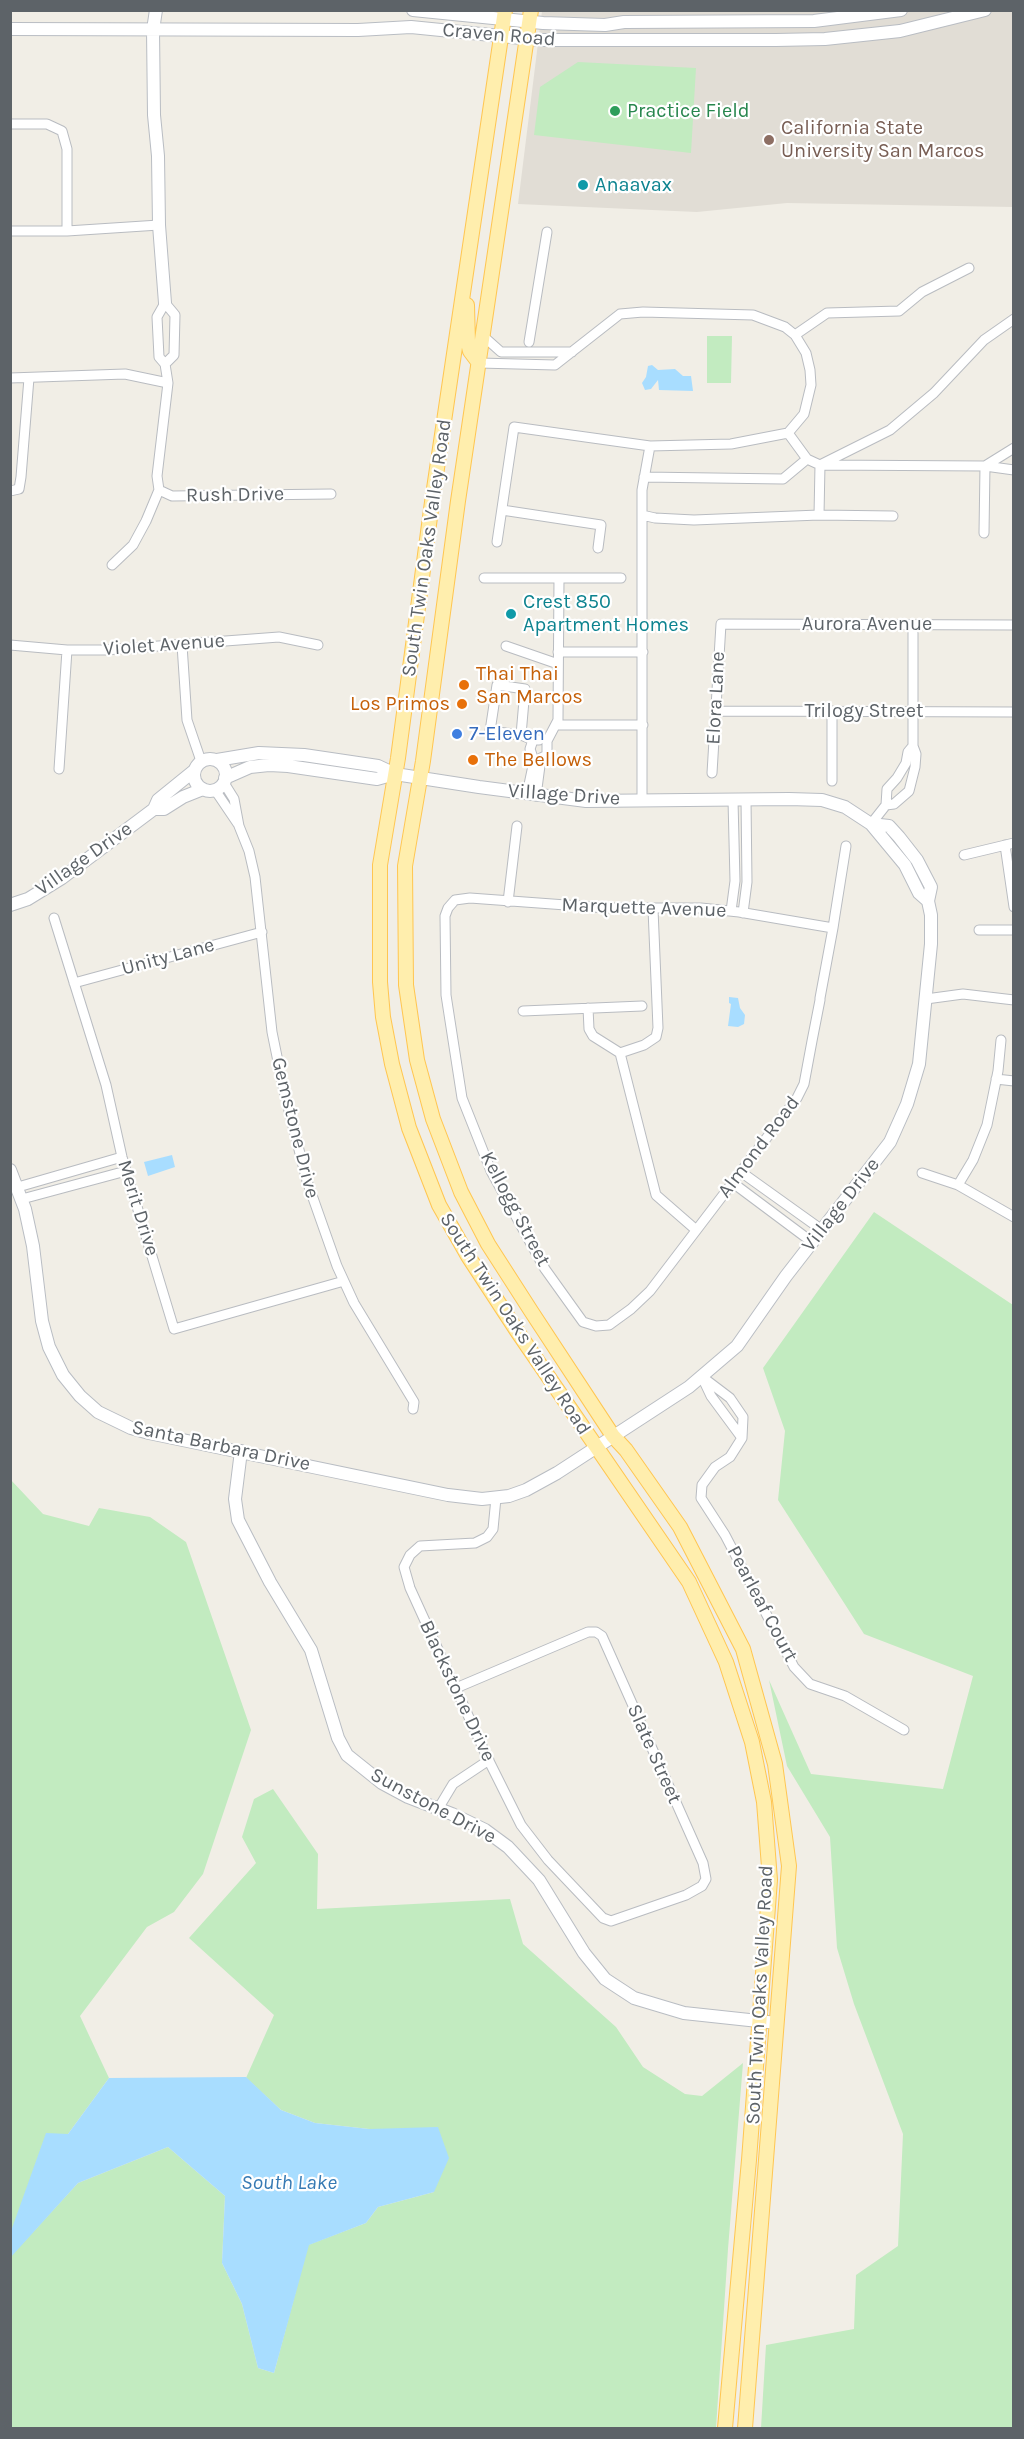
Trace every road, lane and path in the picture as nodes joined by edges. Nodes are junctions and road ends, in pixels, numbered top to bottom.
1 (156, 10) edge
2 (412, 10) edge
3 (901, 10) edge
4 (985, 10) edge
5 (504, 15) edge
6 (530, 16) edge
7 (10, 29) edge
8 (153, 30) junction
9 (500, 38) junction
10 (526, 39) junction
11 (10, 124) edge
12 (159, 225) junction
13 (10, 231) edge
14 (67, 231) junction
15 (547, 232) dead end
16 (969, 268) dead end
17 (465, 288) junction
18 (165, 303) junction
19 (1014, 319) edge
20 (482, 335) junction
21 (795, 335) junction
22 (158, 341) junction
23 (174, 342) junction
24 (529, 342) dead end
25 (572, 352) junction
26 (478, 363) junction
27 (165, 364) junction
28 (10, 378) edge
29 (28, 378) junction
30 (168, 383) junction
31 (788, 433) junction
32 (650, 446) junction
33 (1014, 448) edge
34 (807, 459) junction
35 (820, 465) junction
36 (985, 466) junction
37 (1014, 470) edge
38 (644, 477) junction
39 (159, 490) junction
40 (10, 491) edge
41 (331, 494) dead end
42 (502, 510) junction
43 (642, 515) junction
44 (819, 515) junction
45 (893, 516) dead end
46 (984, 533) dead end
47 (497, 542) dead end
48 (598, 549) dead end
49 (112, 565) dead end
50 (484, 578) dead end
51 (559, 578) junction
52 (621, 578) dead end
53 (721, 624) joint
54 (913, 624) junction
55 (1014, 625) edge
56 (10, 645) edge
57 (182, 645) junction
58 (318, 645) dead end
59 (506, 646) dead end
60 (67, 650) junction
61 (558, 652) junction
62 (643, 652) junction
63 (558, 664) junction
64 (715, 711) junction
65 (832, 711) junction
66 (913, 712) junction
67 (1014, 712) edge
68 (556, 725) junction
69 (643, 725) junction
70 (521, 735) junction
71 (533, 740) junction
72 (547, 741) junction
73 (913, 746) junction
74 (217, 760) junction
75 (198, 765) junction
76 (58, 769) dead end
77 (712, 773) dead end
78 (395, 774) junction
79 (420, 777) junction
80 (897, 778) junction
81 (832, 781) dead end
82 (910, 783) junction
83 (217, 785) junction
84 (531, 795) junction
85 (642, 800) junction
86 (740, 800) junction
87 (886, 806) junction
88 (154, 809) junction
89 (871, 824) junction
90 (518, 826) dead end
91 (1009, 844) edge
92 (846, 846) dead end
93 (964, 855) dead end
94 (455, 900) joint
95 (508, 902) junction
96 (10, 905) edge
97 (1014, 907) edge
98 (653, 909) junction
99 (731, 911) junction
100 (743, 913) junction
101 (54, 918) dead end
102 (833, 928) junction
103 (979, 930) dead end
104 (1014, 930) edge
105 (262, 932) junction
106 (74, 983) junction
107 (926, 999) junction
108 (1014, 1000) edge
109 (642, 1006) dead end
110 (588, 1008) junction
111 (523, 1011) dead end
112 (1001, 1040) dead end
113 (620, 1053) junction
114 (996, 1079) junction
115 (1014, 1082) edge
116 (122, 1157) junction
117 (94, 1165) junction
118 (10, 1170) edge
119 (126, 1171) junction
120 (741, 1172) junction
121 (922, 1173) dead end
122 (98, 1178) junction
123 (733, 1183) junction
124 (958, 1185) junction
125 (18, 1187) junction
126 (22, 1199) junction
127 (1013, 1216) edge
128 (695, 1229) junction
129 (822, 1230) junction
130 (812, 1242) junction
131 (344, 1281) junction
132 (596, 1326) joint
133 (701, 1376) junction
134 (736, 1406) junction
135 (413, 1409) dead end
136 (726, 1415) junction
137 (613, 1436) junction
138 (742, 1437) junction
139 (595, 1448) junction
140 (241, 1451) junction
141 (496, 1498) junction
142 (456, 1688) junction
143 (904, 1730) dead end
144 (489, 1760) junction
145 (438, 1809) junction
146 (603, 1918) joint
147 (761, 2021) junction
148 (777, 2023) junction
149 (725, 2428) edge
150 (745, 2428) edge

1 - 8 street, Rush Drive
2 - 5 street, Craven Road
3 - 6 street, Craven Road
4 - 10 street, Craven Road
5 - 6 street, Craven Road
5 - 9 main road, South Twin Oaks Valley Road
6 - 10 main road, South Twin Oaks Valley Road
7 - 8 street, Craven Road
8 - 9 street, Craven Road
8 - 12 street, Rush Drive
9 - 10 street, Craven Road
9 - 17 main road, South Twin Oaks Valley Road
10 - 20 main road, South Twin Oaks Valley Road
11 - 14 street
12 - 14 street
12 - 18 street, Rush Drive
13 - 14 street
15 - 24 street
16 - 21 street
17 - 26 main road
17 - 78 main road, South Twin Oaks Valley Road
18 - 22 street, Rush Drive
18 - 23 street, Rush Drive
19 - 35 street
20 - 25 street
20 - 26 main road, South Twin Oaks Valley Road
21 - 25 street
21 - 31 street
22 - 23 street
22 - 27 street, Rush Drive
23 - 27 street, Rush Drive
25 - 26 street
26 - 79 main road, South Twin Oaks Valley Road
27 - 30 street, Rush Drive
28 - 29 street
29 - 30 street
29 - 40 street
30 - 39 street, Rush Drive
31 - 32 street
31 - 34 street
32 - 38 street
32 - 42 street
33 - 36 street
34 - 35 street
34 - 38 street
35 - 36 street
35 - 44 street
36 - 37 street
36 - 46 street
38 - 43 street
39 - 41 street, Rush Drive
39 - 49 street
42 - 47 street
42 - 48 street
43 - 44 street
43 - 62 street
44 - 45 street
50 - 51 street
51 - 52 street
51 - 61 street
53 - 54 street, Aurora Avenue
53 - 64 street, Elora Lane
54 - 55 street, Aurora Avenue
54 - 66 street
56 - 60 street, Violet Avenue
57 - 58 street, Violet Avenue
57 - 60 street, Violet Avenue
57 - 75 street
59 - 63 street
60 - 76 street
61 - 62 street
61 - 63 street
62 - 69 street
63 - 68 street
64 - 65 street, Trilogy Street
64 - 77 street, Elora Lane
65 - 66 street, Trilogy Street
65 - 81 street
66 - 67 street, Trilogy Street
66 - 73 street
68 - 69 street
68 - 72 street
69 - 85 street
70 - 70 street
70 - 71 street
71 - 72 street
71 - 84 street
72 - 84 street
73 - 80 street
73 - 82 street
74 - 75 street, Village Drive
74 - 78 street, Village Drive
74 - 83 street
75 - 83 street
75 - 88 street, Village Drive
78 - 79 street, Village Drive
78 - 83 street, Village Drive
78 - 139 main road, South Twin Oaks Valley Road
79 - 84 street, Village Drive
79 - 137 main road, South Twin Oaks Valley Road
80 - 82 street
80 - 87 street
82 - 87 street
83 - 88 street, Village Drive
83 - 105 street, Gemstone Drive
84 - 85 street, Village Drive
85 - 86 street, Village Drive
86 - 89 street, Village Drive
86 - 99 street
86 - 100 street
87 - 89 street
88 - 96 street, Village Drive
89 - 107 street, Village Drive
90 - 95 street
91 - 93 street
91 - 97 street
92 - 102 street, Almond Road
94 - 95 street, Marquette Avenue
94 - 132 street, Kellogg Street
95 - 98 street, Marquette Avenue
98 - 99 street, Marquette Avenue
98 - 113 street
99 - 100 street, Marquette Avenue
100 - 102 street, Marquette Avenue
101 - 106 street, Merit Drive
102 - 120 street, Almond Road
103 - 104 street
105 - 106 street, Unity Lane
105 - 131 street, Gemstone Drive
106 - 116 street, Merit Drive
107 - 108 street
107 - 129 street, Village Drive
109 - 110 street
110 - 111 street
110 - 113 street
112 - 114 street
113 - 128 street
114 - 115 street
114 - 124 street
116 - 117 street
116 - 119 street, Merit Drive
117 - 122 street
117 - 125 street
118 - 125 street, Santa Barbara Drive
119 - 122 street
119 - 131 street, Merit Drive
120 - 123 street, Almond Road
120 - 129 street
121 - 124 street
122 - 126 street
123 - 128 street, Almond Road
123 - 130 street
124 - 127 street
125 - 126 street, Santa Barbara Drive
126 - 140 street, Santa Barbara Drive
128 - 132 street, Almond Road
129 - 130 street, Village Drive
130 - 133 street, Village Drive
131 - 135 street, Gemstone Drive
133 - 134 street
133 - 136 street
133 - 137 street, Village Drive
134 - 136 street
134 - 138 street
136 - 138 street
137 - 139 street, Village Drive
137 - 148 main road, South Twin Oaks Valley Road
138 - 143 street, Pearleaf Court
139 - 141 street, Santa Barbara Drive
139 - 147 main road, South Twin Oaks Valley Road
140 - 141 street, Santa Barbara Drive
140 - 145 street, Sunstone Drive
141 - 142 street, Blackstone Drive
142 - 144 street, Blackstone Drive
142 - 146 street, Slate Street
144 - 145 street
144 - 146 street, Blackstone Drive
145 - 147 street, Sunstone Drive
147 - 148 street, Sunstone Drive
147 - 149 main road, South Twin Oaks Valley Road
148 - 150 main road, South Twin Oaks Valley Road

